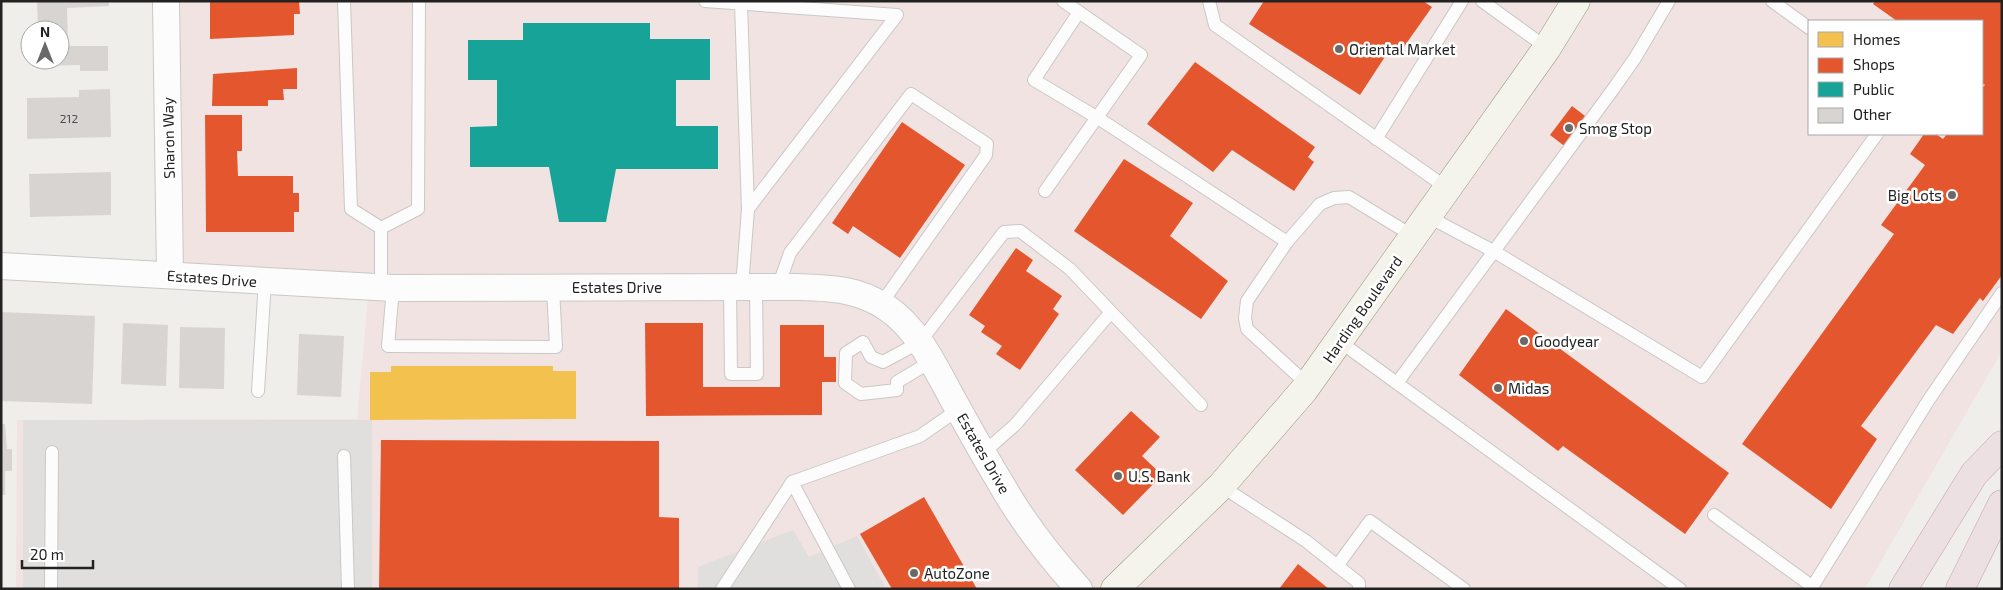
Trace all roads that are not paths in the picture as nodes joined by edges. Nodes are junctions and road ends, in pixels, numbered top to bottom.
1 (166, 1) edge
2 (344, 1) edge
3 (419, 1) edge
4 (705, 1) edge
5 (1063, 1) edge
6 (1209, 1) edge
7 (1462, 1) edge
8 (1482, 1) edge
9 (1576, 1) edge
10 (1669, 1) edge
11 (1772, 1) edge
12 (741, 4) junction
13 (1079, 12) junction
14 (1808, 27) edge
15 (1548, 48) junction
16 (1098, 118) junction
17 (1876, 135) edge
18 (1376, 139) junction
19 (1447, 188) junction
20 (1046, 191) dead end
21 (748, 209) junction
22 (1420, 226) junction
23 (382, 228) junction
24 (1287, 242) junction
25 (1495, 252) junction
26 (1, 266) edge
27 (170, 275) junction
28 (265, 281) junction
29 (752, 287) junction
30 (388, 288) junction
31 (553, 288) junction
32 (2002, 293) edge
33 (881, 304) junction
34 (1111, 312) junction
35 (1339, 341) junction
36 (926, 351) junction
37 (1397, 383) junction
38 (1308, 385) junction
39 (258, 391) dead end
40 (1201, 405) dead end
41 (959, 409) junction
42 (2002, 445) edge
43 (52, 452) dead end
44 (983, 453) junction
45 (344, 456) dead end
46 (792, 482) junction
47 (1222, 486) junction
48 (2002, 504) edge
49 (1714, 515) dead end
50 (1337, 566) junction
51 (1812, 588) edge
52 (51, 589) edge
53 (348, 589) edge
54 (722, 589) edge
55 (849, 589) edge
56 (1079, 589) edge
57 (1115, 589) edge
58 (1359, 589) edge
59 (1464, 589) edge
60 (1680, 589) edge
61 (1903, 589) edge
62 (1960, 589) edge

1 - 27 street, Sharon Way
2 - 23 lane
3 - 23 lane
4 - 12 lane
5 - 13 lane
6 - 18 lane
7 - 18 lane
8 - 15 lane
9 - 15 main road, Harding Boulevard
10 - 25 lane
11 - 14 lane
12 - 21 lane
12 - 21 lane
13 - 16 lane
13 - 16 lane
15 - 19 main road, Harding Boulevard
16 - 20 lane
16 - 24 lane
17 - 25 lane
18 - 19 lane
19 - 22 main road, Harding Boulevard
21 - 29 lane
22 - 24 lane
22 - 25 lane
22 - 35 main road, Harding Boulevard
23 - 30 lane
24 - 38 lane
25 - 37 lane
26 - 27 street, Estates Drive
27 - 28 street, Estates Drive
28 - 30 street, Estates Drive
28 - 39 lane
29 - 29 lane
29 - 31 street, Estates Drive
29 - 33 street, Estates Drive
29 - 33 lane
30 - 31 street, Estates Drive
30 - 31 lane
32 - 51 lane
33 - 36 street, Estates Drive
34 - 36 lane
34 - 40 lane
34 - 44 lane
35 - 37 lane
35 - 38 main road, Harding Boulevard
36 - 36 lane
36 - 41 street, Estates Drive
37 - 60 lane
38 - 47 main road, Harding Boulevard
41 - 44 street, Estates Drive
41 - 46 lane
42 - 61 highway
43 - 52 lane
44 - 56 street, Estates Drive
45 - 53 lane
46 - 54 lane
46 - 55 lane
47 - 50 lane
47 - 57 main road, Harding Boulevard
48 - 62 highway
49 - 51 lane
50 - 58 lane
50 - 59 lane

